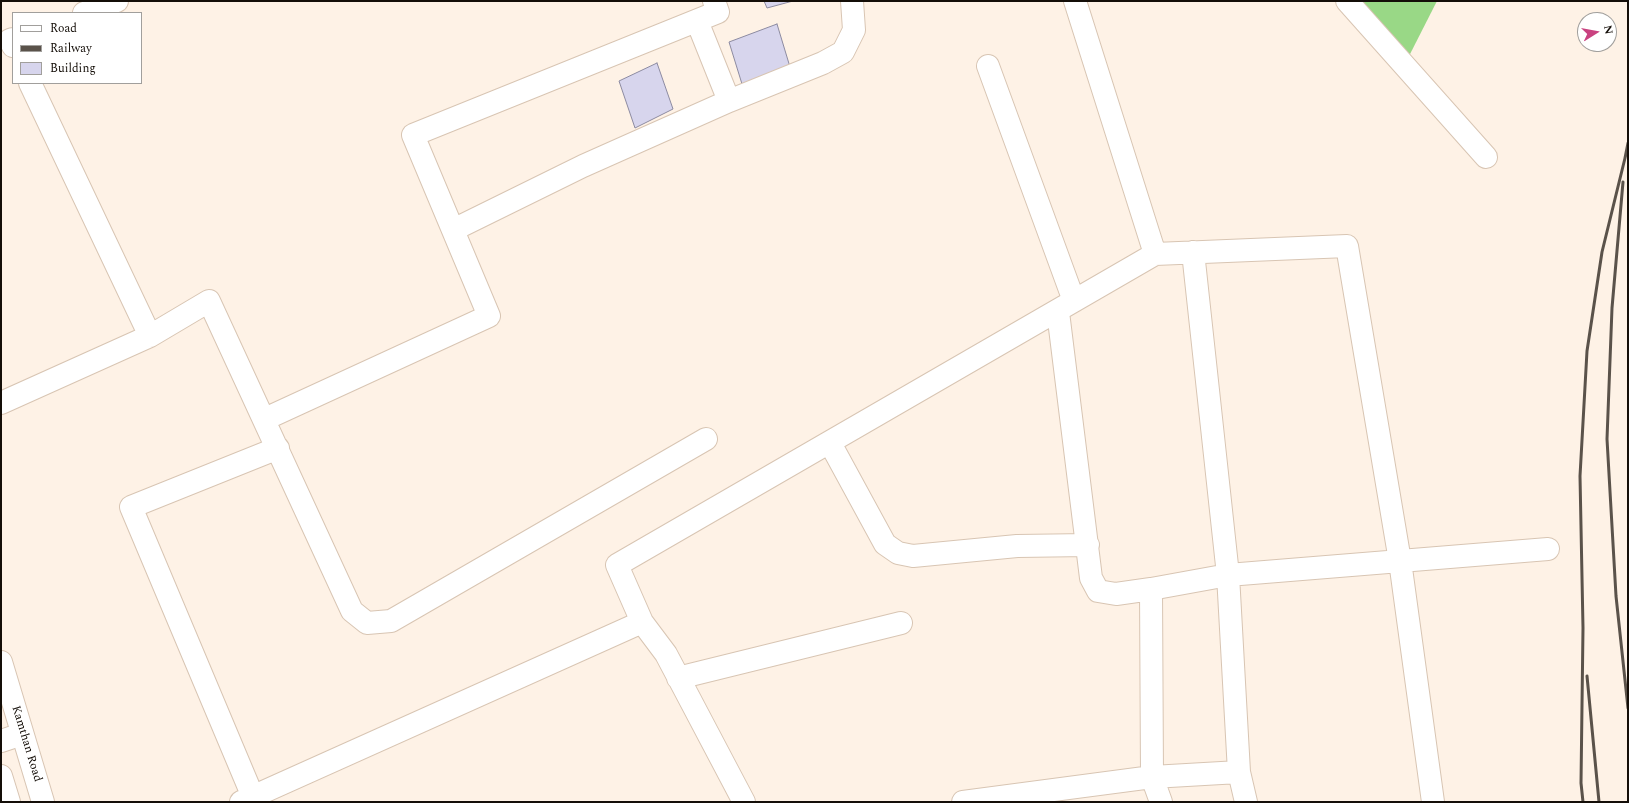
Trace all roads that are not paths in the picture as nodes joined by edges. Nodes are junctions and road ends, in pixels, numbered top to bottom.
1 (117, 1) edge
2 (714, 1) edge
3 (852, 1) edge
4 (1075, 1) edge
5 (1347, 1) edge
6 (87, 12) edge
7 (697, 21) junction
8 (988, 66) dead end
9 (30, 84) edge
10 (729, 101) junction
11 (1486, 157) dead end
12 (453, 230) junction
13 (1193, 252) junction
14 (1156, 254) junction
15 (1066, 306) junction
16 (150, 336) junction
17 (1, 403) edge
18 (265, 420) junction
19 (706, 439) dead end
20 (830, 443) junction
21 (278, 448) junction
22 (1088, 545) junction
23 (1548, 549) dead end
24 (1400, 561) junction
25 (1228, 575) junction
26 (1152, 589) junction
27 (642, 622) junction
28 (901, 623) dead end
29 (1, 662) edge
30 (678, 678) junction
31 (22, 734) junction
32 (1, 741) edge
33 (1239, 772) junction
34 (1, 776) edge
35 (1152, 777) junction
36 (247, 799) edge
37 (9, 802) edge
38 (44, 802) edge
39 (744, 802) edge
40 (963, 802) edge
41 (1161, 802) edge
42 (1246, 802) edge
43 (1433, 802) edge

1 - 6 street
2 - 7 street
3 - 10 street
4 - 14 street
5 - 11 street
7 - 10 street
7 - 12 street
8 - 15 street
9 - 16 street
10 - 12 street
12 - 18 street
13 - 14 street
13 - 24 street
13 - 25 street
14 - 15 street
15 - 20 street
15 - 22 street
16 - 17 street
16 - 18 street
18 - 21 street
19 - 21 street
20 - 22 street
20 - 27 street
21 - 36 street
22 - 26 street
23 - 24 street
24 - 25 street
24 - 43 street
25 - 26 street
25 - 33 street
26 - 35 street
27 - 30 street
27 - 36 street
28 - 30 street
29 - 31 street, Kamthan Road
30 - 39 street
31 - 32 street
31 - 38 street, Kamthan Road
33 - 35 street
33 - 42 street
34 - 37 street
35 - 40 street
35 - 41 street

